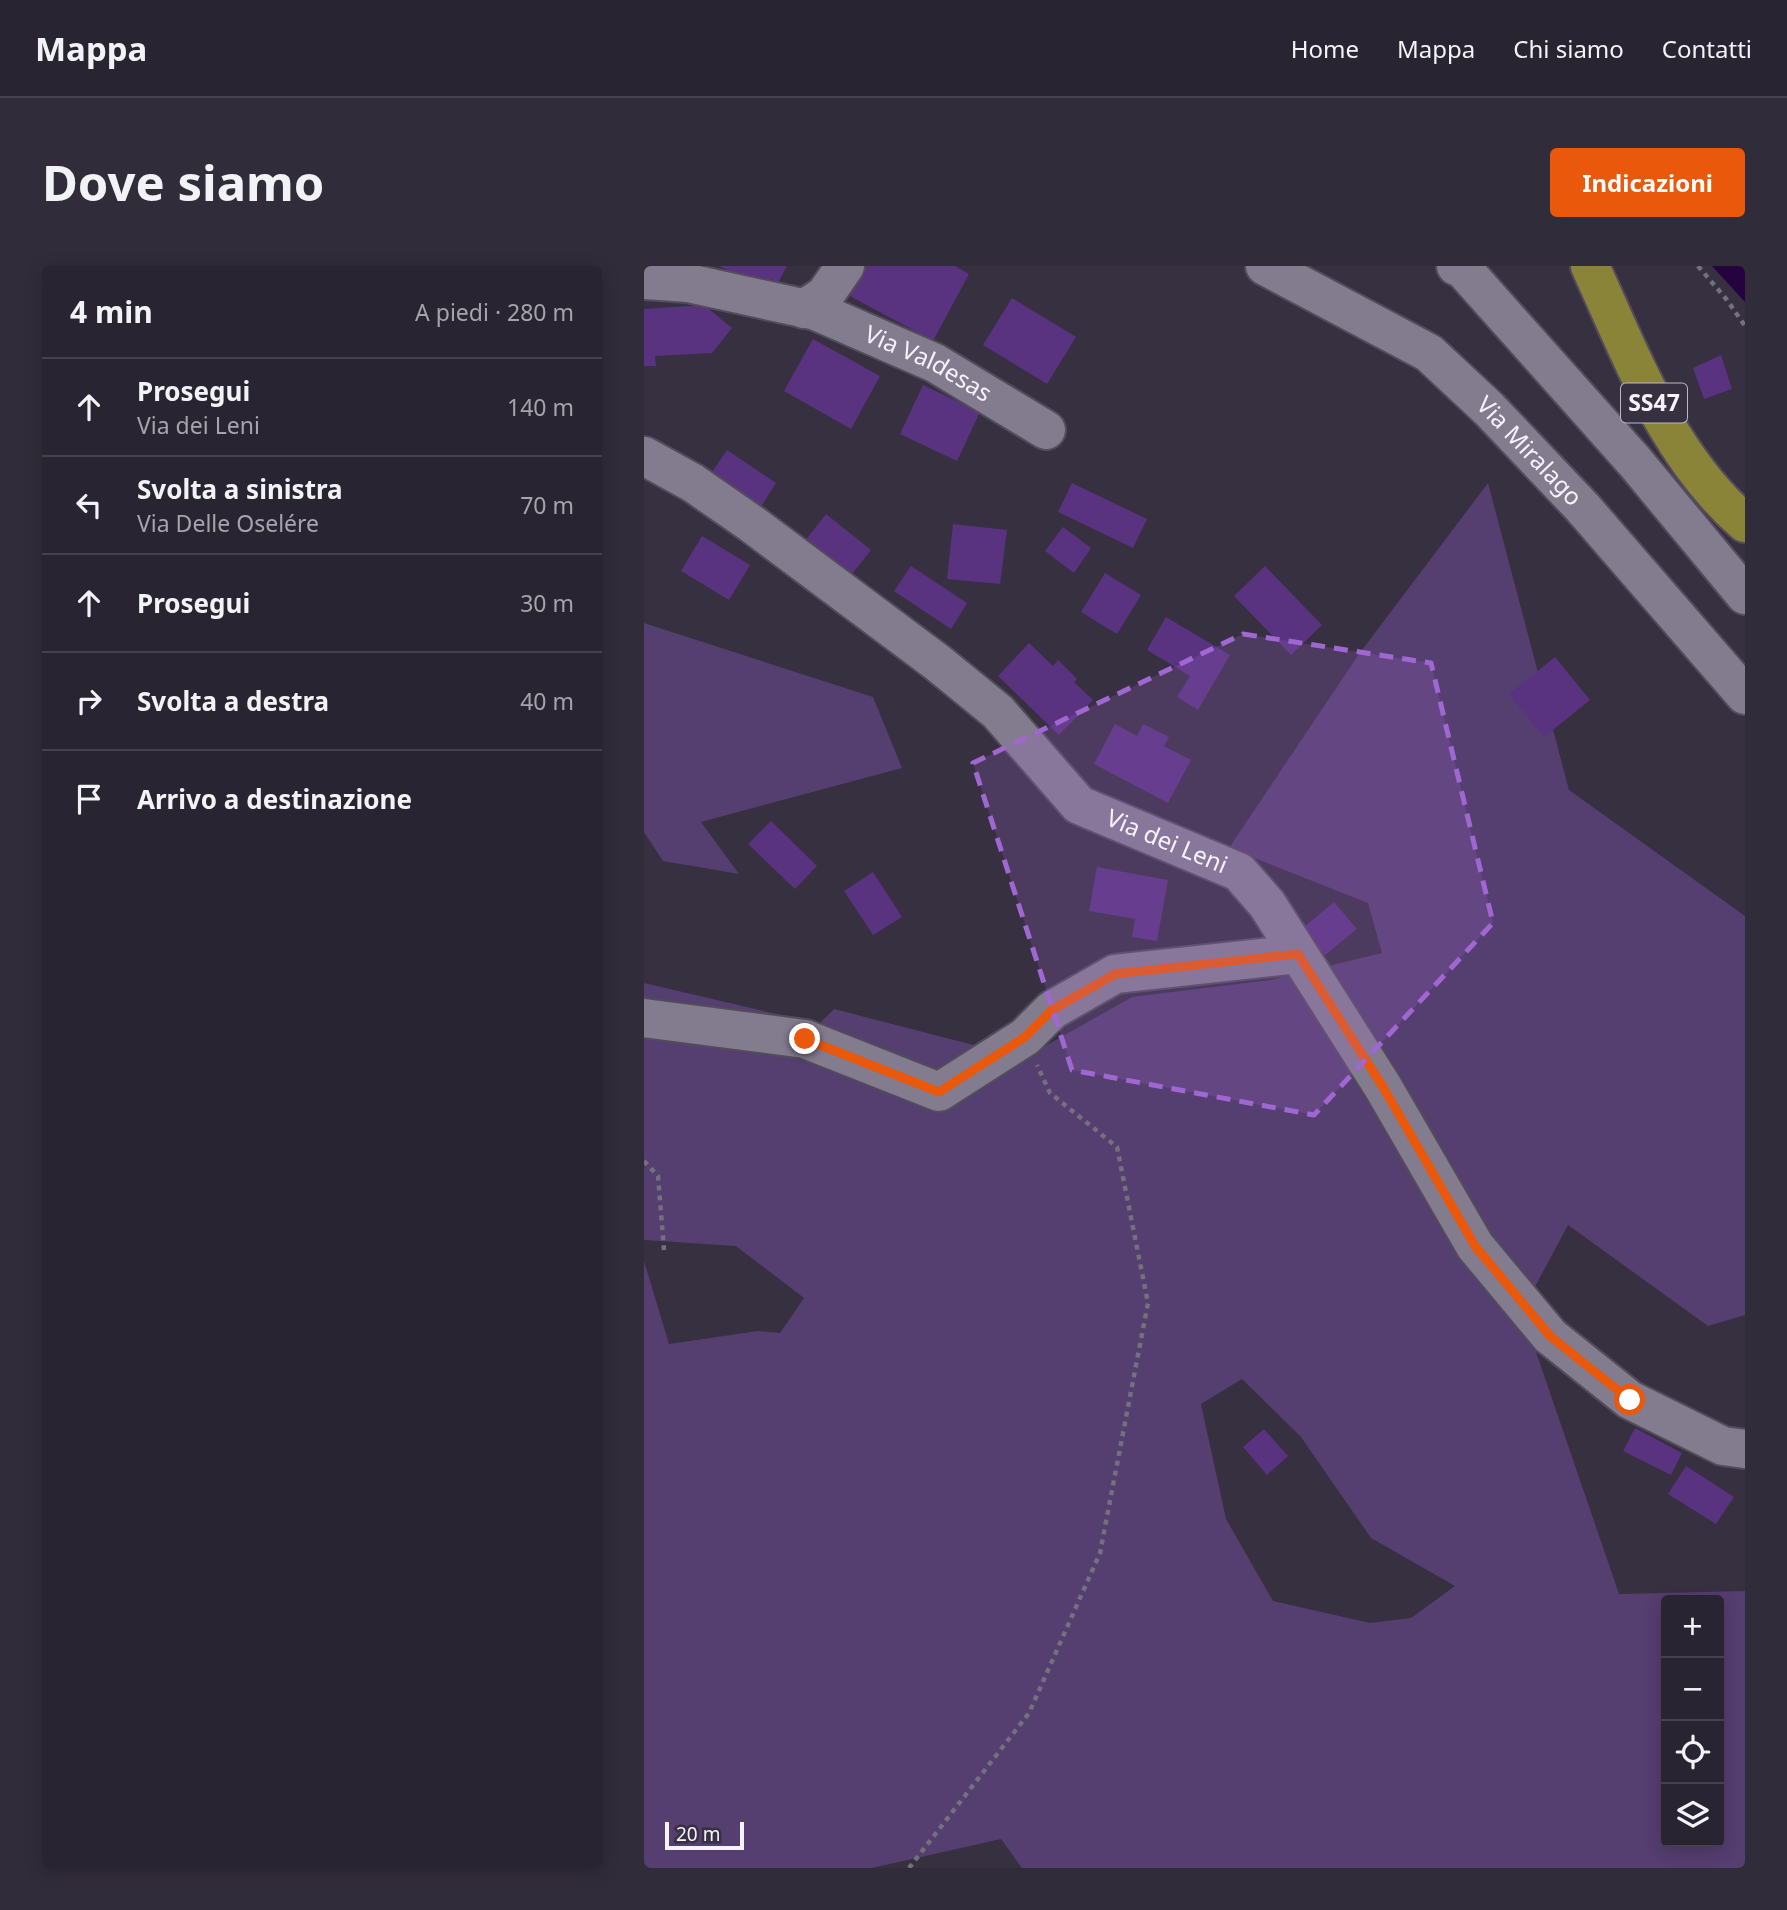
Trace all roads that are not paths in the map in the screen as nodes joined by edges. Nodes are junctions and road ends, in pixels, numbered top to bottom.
1 (845, 266) edge
2 (1265, 266) edge
3 (1456, 266) edge
4 (1590, 266) edge
5 (704, 278) edge
6 (644, 280) edge
7 (804, 309) junction
8 (1046, 430) dead end
9 (644, 456) edge
10 (1744, 523) edge
11 (1745, 595) edge
12 (1745, 695) edge
13 (1298, 954) junction
14 (644, 1018) edge
15 (1745, 1448) edge

1 - 7 street
2 - 12 street, Via Miralago
3 - 11 street
4 - 10 main road, SS47
5 - 6 street, Via Valdesas
5 - 7 street, Via Valdesas
7 - 8 street, Via Valdesas
9 - 13 street, Via dei Leni
13 - 14 street
13 - 15 street, Via dei Leni

